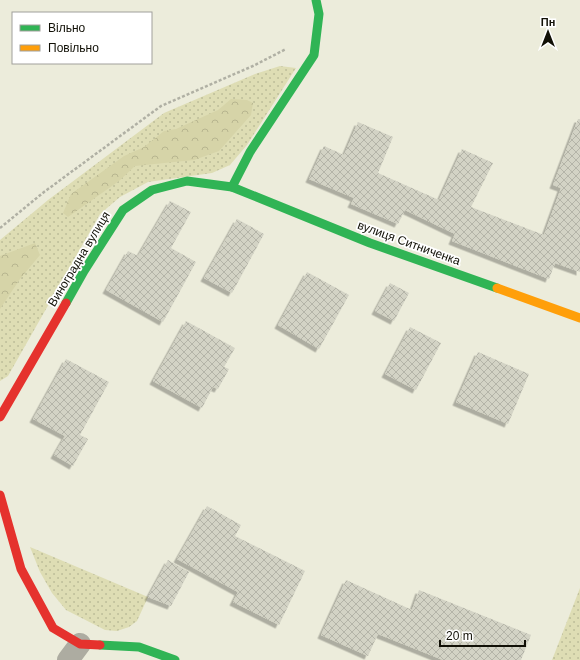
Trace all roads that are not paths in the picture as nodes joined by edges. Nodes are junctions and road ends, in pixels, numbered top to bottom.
1 (316, 0) edge
2 (232, 186) junction
3 (580, 318) edge
4 (0, 417) edge
5 (0, 495) edge
6 (74, 652) edge
7 (174, 660) edge

1 - 2 street
2 - 3 street, вулиця Ситниченка
2 - 4 street, Виноградна вулиця
5 - 6 street
6 - 7 street

